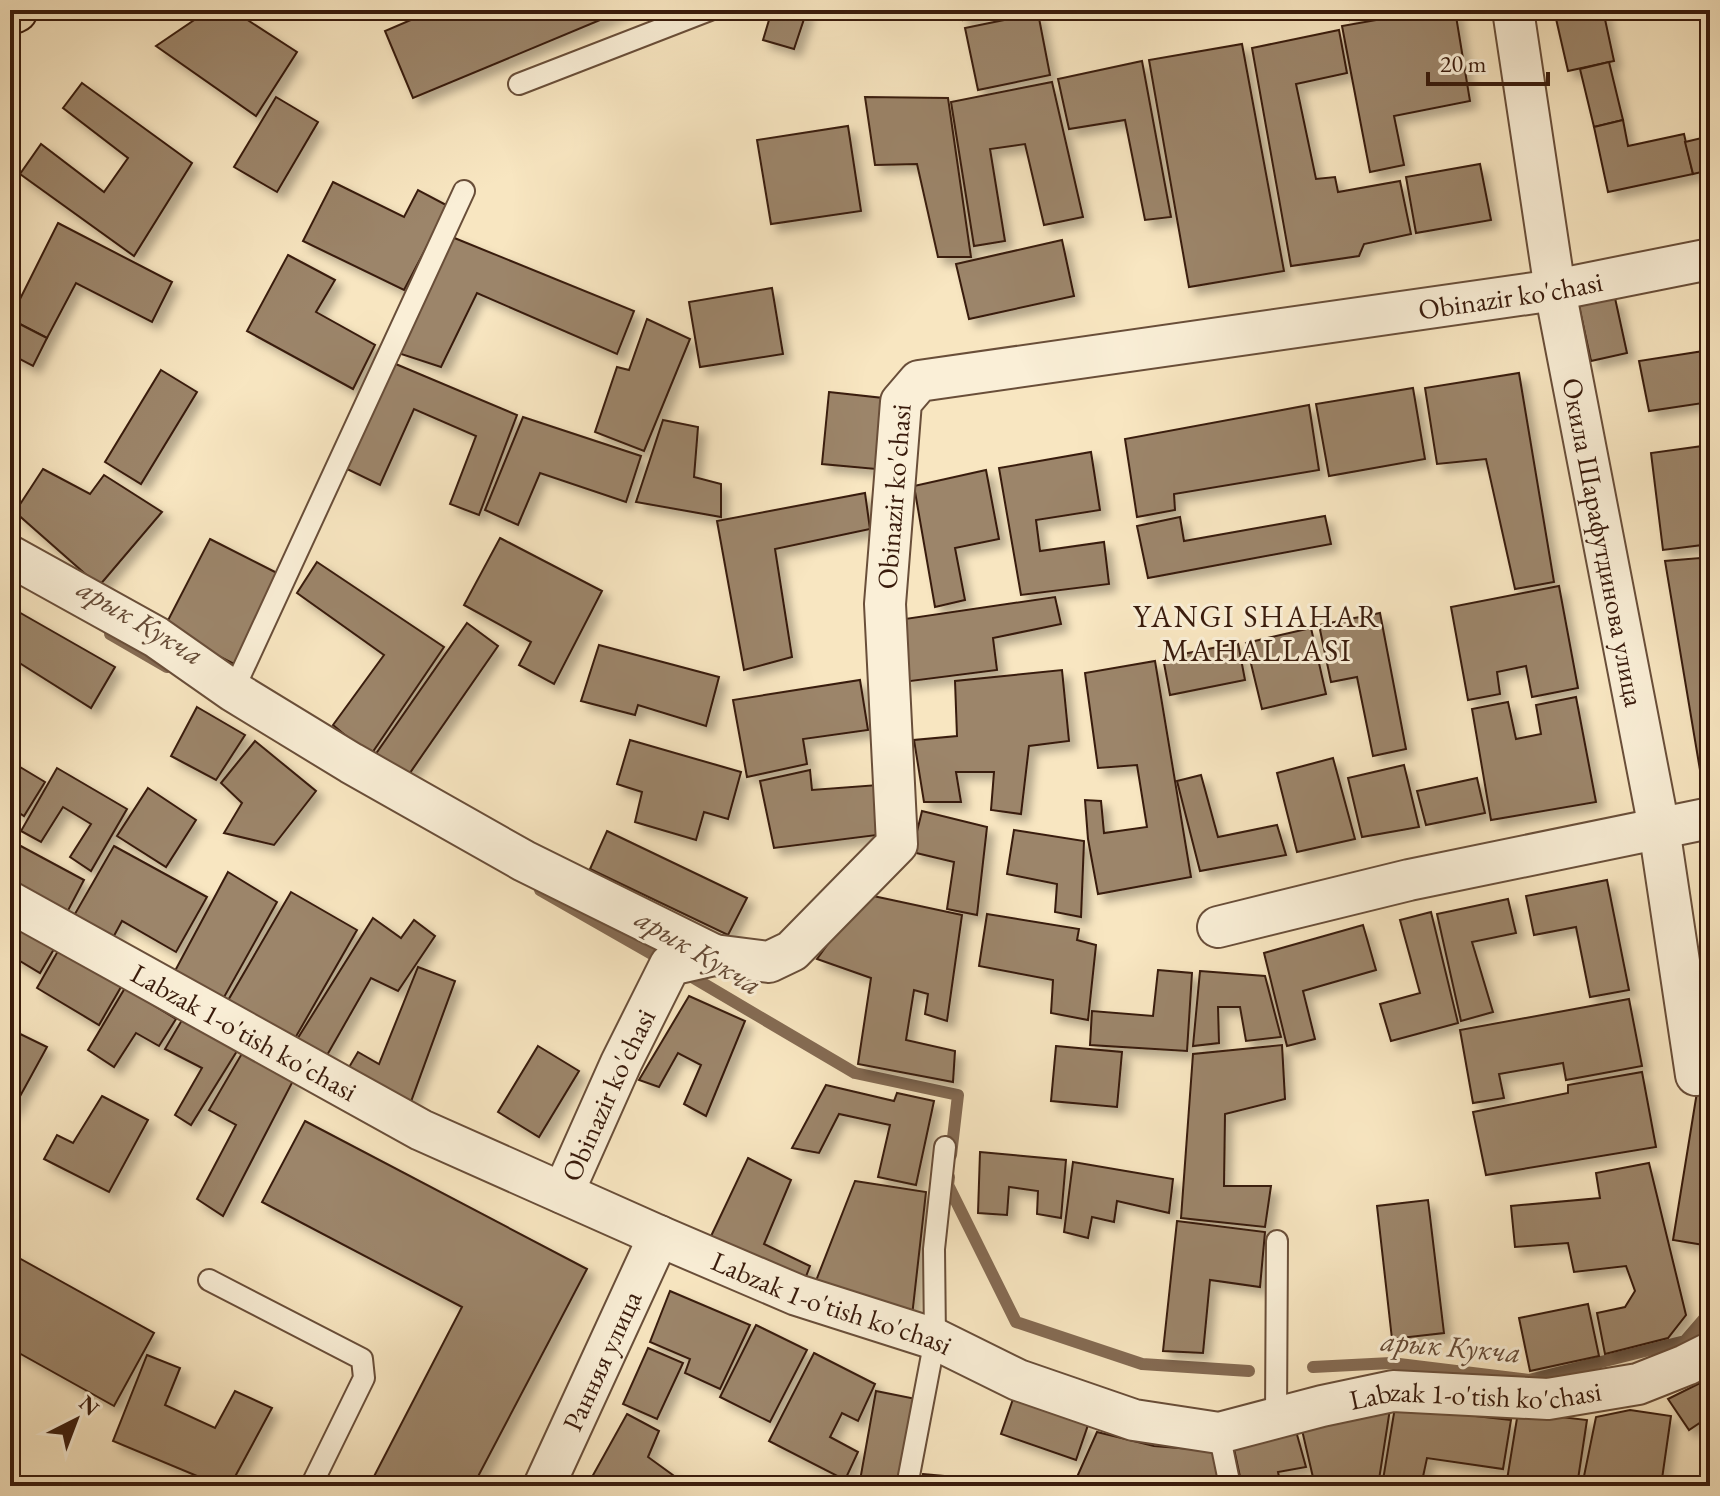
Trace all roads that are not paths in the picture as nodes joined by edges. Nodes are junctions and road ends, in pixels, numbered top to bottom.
1 (710, 10) edge
2 (1513, 10) edge
3 (519, 84) dead end
4 (464, 191) dead end
5 (1710, 259) edge
6 (1555, 290) junction
7 (10, 556) edge
8 (233, 691) junction
9 (1710, 818) edge
10 (1659, 828) junction
11 (10, 902) edge
12 (1218, 927) dead end
13 (714, 955) junction
14 (1696, 1075) dead end
15 (945, 1147) dead end
16 (563, 1193) junction
17 (659, 1236) junction
18 (1277, 1241) dead end
19 (209, 1280) dead end
20 (935, 1339) junction
21 (1710, 1353) edge
22 (1276, 1418) junction
23 (1219, 1433) junction
24 (311, 1486) edge
25 (544, 1486) edge
26 (907, 1486) edge
27 (1230, 1486) edge

1 - 3 lane
2 - 6 street, Окила Шарафутдинова улица
4 - 8 lane
5 - 6 street, Obinazir ko'chasi
6 - 10 street, Окила Шарафутдинова улица
6 - 13 street, Obinazir ko'chasi
7 - 8 street
8 - 13 street
9 - 10 street
10 - 12 street
10 - 14 street, Окила Шарафутдинова улица
11 - 16 street, Labzak 1-o'tish ko'chasi
13 - 16 street, Obinazir ko'chasi
15 - 20 lane
16 - 17 street, Labzak 1-o'tish ko'chasi
17 - 20 street, Labzak 1-o'tish ko'chasi
17 - 25 street, Ранняя улица
18 - 22 lane
19 - 24 lane
20 - 23 street, Labzak 1-o'tish ko'chasi
20 - 26 lane
21 - 22 street, Labzak 1-o'tish ko'chasi
22 - 23 street, Labzak 1-o'tish ko'chasi
23 - 27 lane

